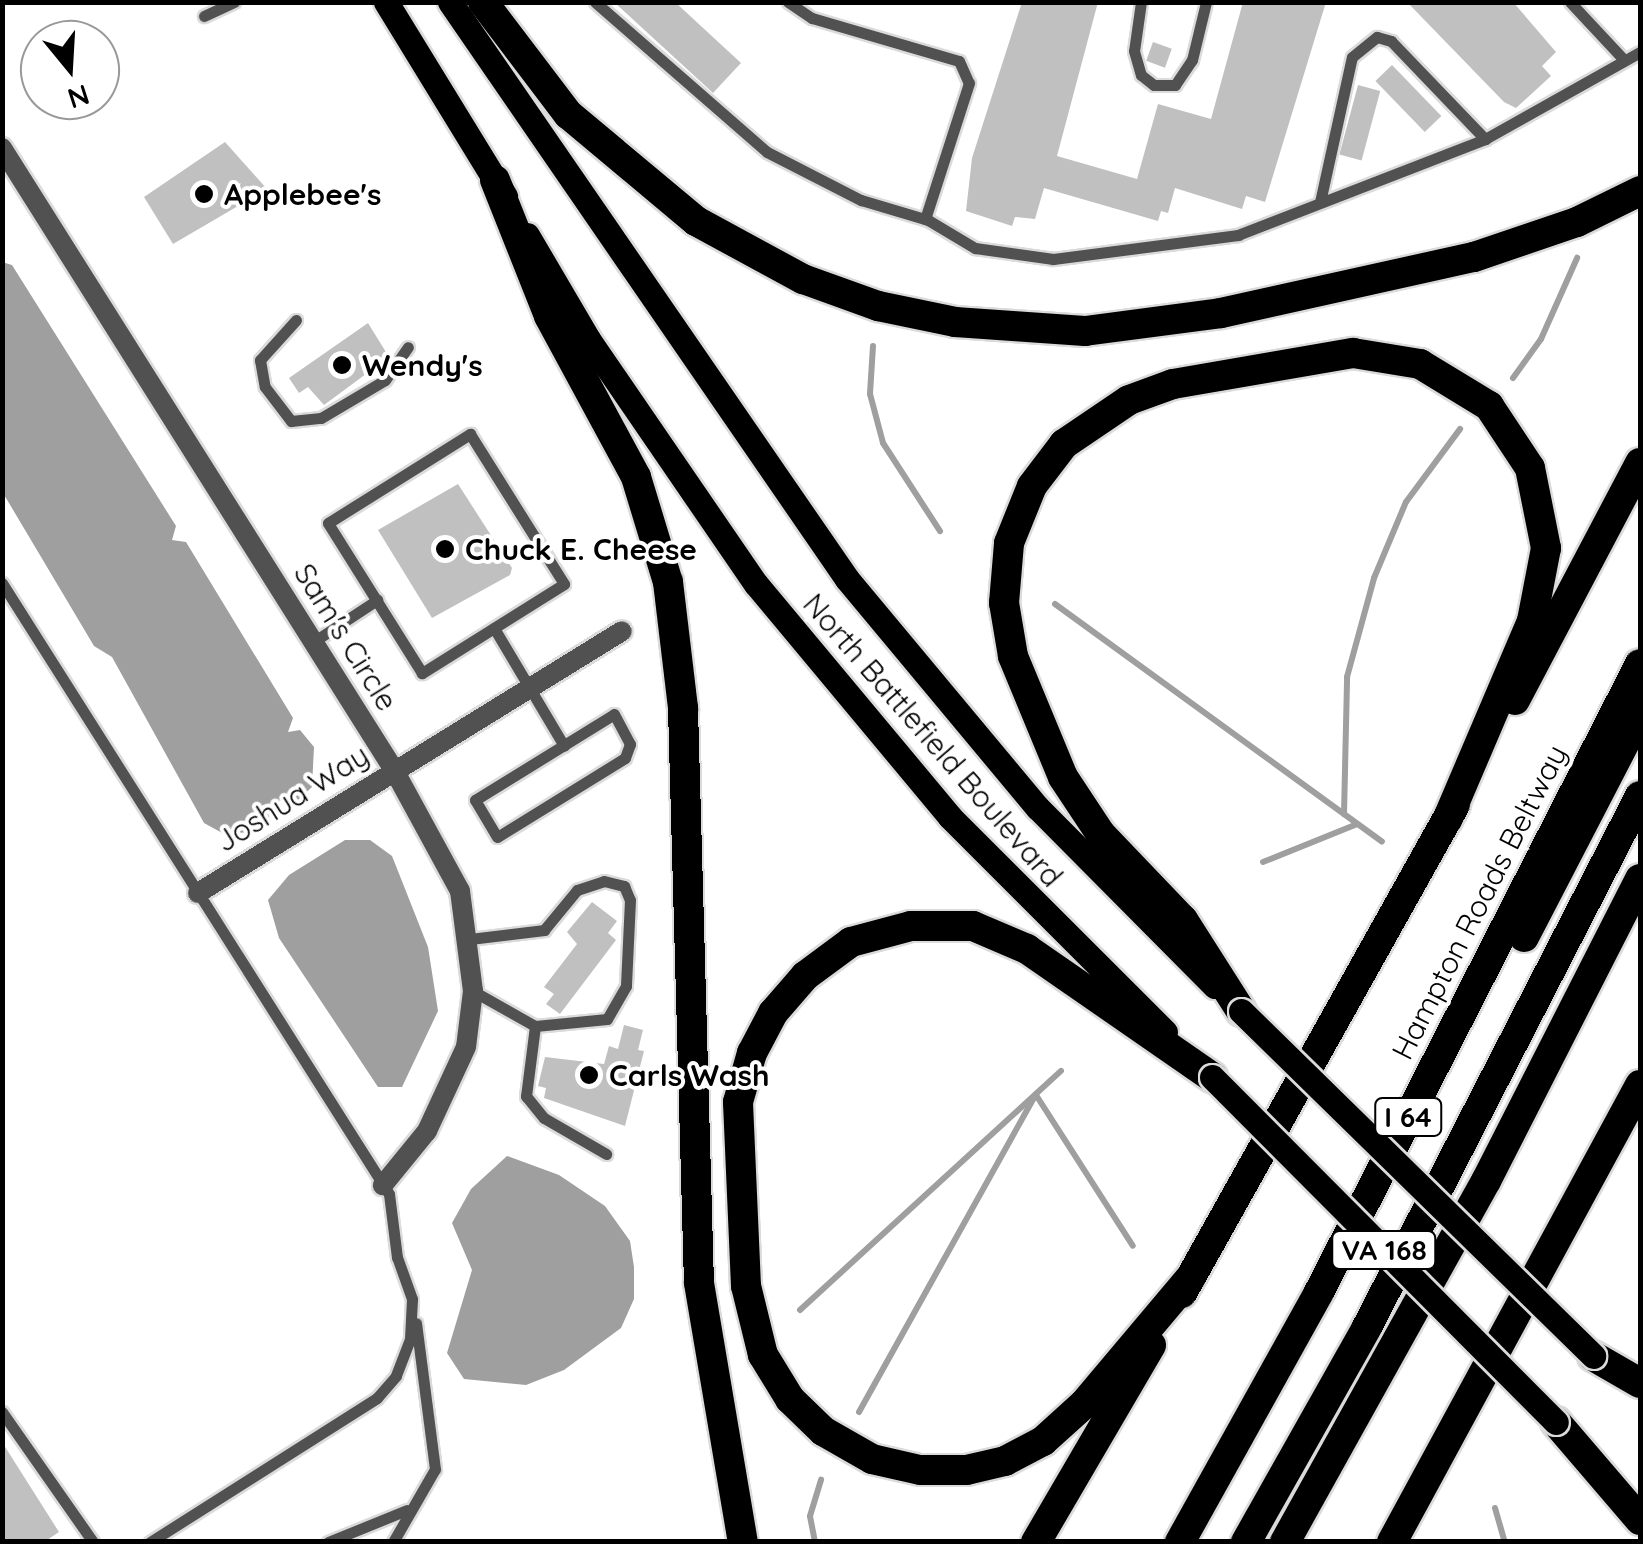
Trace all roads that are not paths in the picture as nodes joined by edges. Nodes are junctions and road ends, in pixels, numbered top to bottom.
1 (234, 2) edge
2 (386, 2) edge
3 (432, 2) edge
4 (450, 2) edge
5 (483, 2) edge
6 (594, 2) edge
7 (788, 2) edge
8 (1141, 2) edge
9 (1206, 2) edge
10 (1570, 2) edge
11 (204, 16) dead end
12 (467, 30) junction
13 (1640, 52) edge
14 (1624, 60) junction
15 (1485, 140) junction
16 (2, 148) edge
17 (11, 180) edge
18 (495, 180) junction
19 (1640, 191) edge
20 (1320, 202) junction
21 (925, 219) junction
22 (296, 320) dead end
23 (408, 346) dead end
24 (1640, 463) edge
25 (2, 584) edge
26 (376, 600) junction
27 (494, 628) junction
28 (622, 631) dead end
29 (313, 642) junction
30 (1637, 682) edge
31 (531, 686) junction
32 (564, 746) junction
33 (394, 770) junction
34 (1640, 796) edge
35 (1447, 820) junction
36 (1640, 880) edge
37 (198, 892) junction
38 (470, 940) junction
39 (472, 991) junction
40 (1240, 1011) junction
41 (535, 1026) junction
42 (1212, 1077) junction
43 (1640, 1085) edge
44 (1640, 1112) edge
45 (606, 1154) dead end
46 (383, 1185) junction
47 (1584, 1196) junction
48 (1191, 1277) junction
49 (412, 1299) junction
50 (1592, 1356) junction
51 (1640, 1384) edge
52 (1640, 1403) edge
53 (2, 1412) edge
54 (1556, 1422) junction
55 (1640, 1504) edge
56 (407, 1510) junction
57 (1640, 1520) edge
58 (93, 1542) edge
59 (150, 1542) edge
60 (328, 1542) edge
61 (393, 1542) edge
62 (744, 1542) edge
63 (1036, 1542) edge
64 (1180, 1542) edge
65 (1199, 1542) edge
66 (1246, 1542) edge
67 (1285, 1542) edge
68 (1392, 1542) edge

1 - 11 lane
2 - 18 main road, North Battlefield Boulevard
3 - 12 main road
4 - 12 main road, North Battlefield Boulevard
5 - 19 highway
6 - 21 lane
7 - 21 lane
8 - 9 lane
10 - 14 lane
12 - 40 main road, North Battlefield Boulevard
13 - 14 lane
14 - 15 lane
15 - 20 lane
15 - 20 lane
16 - 17 street, Sam's Circle
17 - 29 street, Sam's Circle
18 - 42 main road, North Battlefield Boulevard
18 - 62 highway
20 - 21 lane
22 - 23 lane
24 - 35 highway
25 - 37 lane
26 - 27 lane
26 - 27 lane
26 - 29 lane
27 - 31 lane
28 - 31 street, Joshua Way
29 - 33 street, Sam's Circle
30 - 64 highway, Hampton Roads Beltway / I 64
30 - 65 highway
31 - 32 lane
31 - 33 street, Joshua Way
32 - 32 lane
33 - 37 street, Joshua Way
33 - 38 street, Sam's Circle
34 - 66 highway
35 - 40 highway
35 - 48 highway
36 - 67 highway
37 - 46 lane
38 - 39 street, Sam's Circle
38 - 41 lane
39 - 41 lane
39 - 46 street, Sam's Circle
40 - 50 main road, North Battlefield Boulevard, bridge
41 - 45 lane
42 - 48 highway
42 - 54 main road, North Battlefield Boulevard / VA 168, bridge
43 - 47 highway
44 - 47 highway
46 - 49 lane
47 - 68 highway
48 - 63 highway
49 - 56 lane
49 - 59 lane
50 - 51 highway
50 - 52 main road, North Battlefield Boulevard
53 - 58 lane
54 - 55 main road, North Battlefield Boulevard / VA 168
54 - 57 highway
56 - 60 lane
56 - 61 lane

